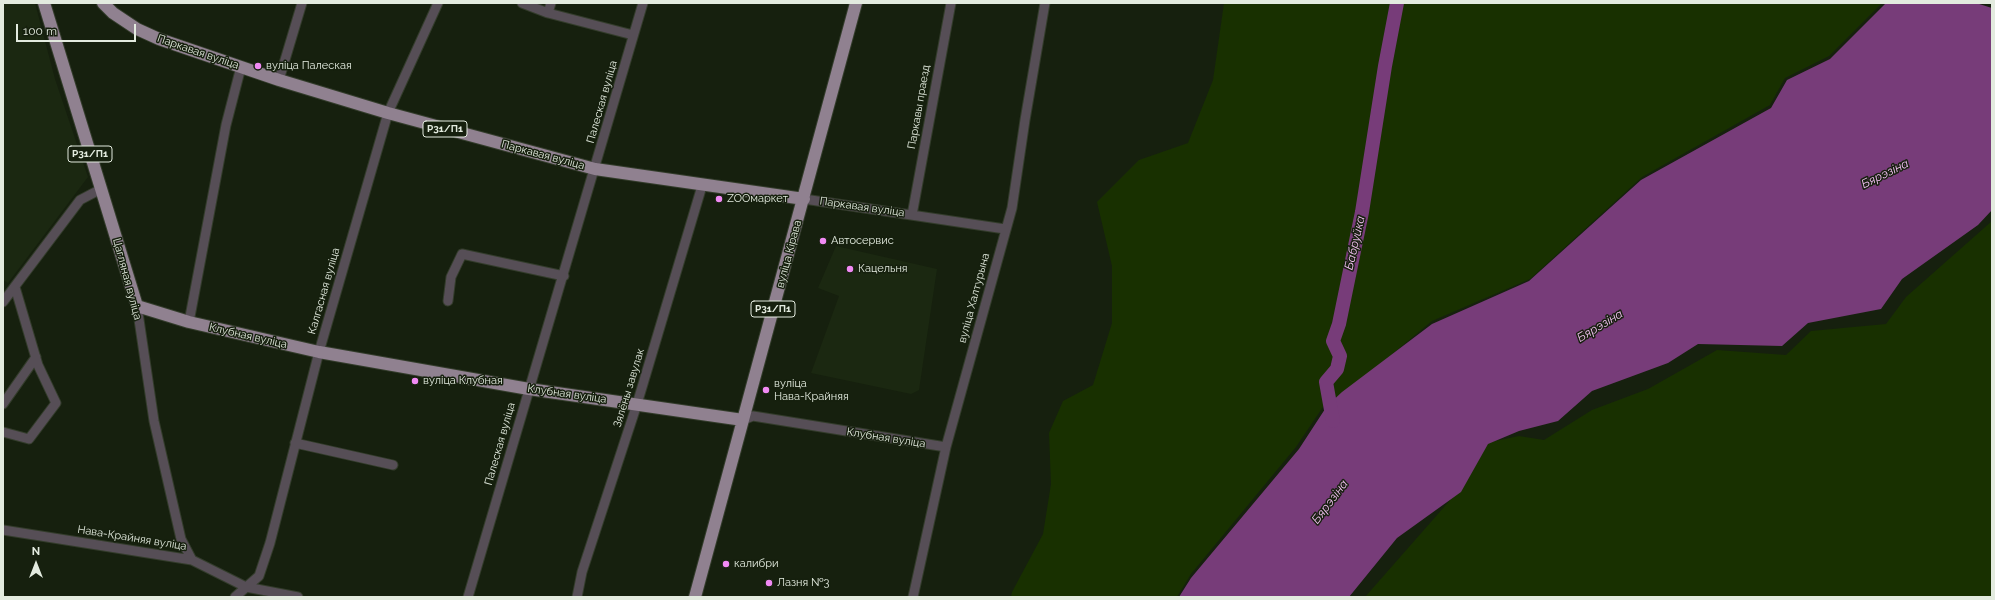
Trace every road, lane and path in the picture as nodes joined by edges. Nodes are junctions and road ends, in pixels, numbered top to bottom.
1 (44, 3) edge
2 (103, 3) edge
3 (302, 3) edge
4 (438, 3) edge
5 (522, 3) edge
6 (551, 3) edge
7 (642, 3) edge
8 (856, 3) edge
9 (951, 3) edge
10 (1045, 3) edge
11 (548, 13) junction
12 (633, 35) junction
13 (241, 67) junction
14 (279, 80) junction
15 (388, 114) junction
16 (595, 169) junction
17 (702, 186) junction
18 (101, 189) junction
19 (804, 199) junction
20 (912, 214) junction
21 (1005, 229) junction
22 (564, 276) junction
23 (15, 287) junction
24 (448, 301) dead end
25 (3, 302) edge
26 (136, 306) junction
27 (189, 322) junction
28 (319, 352) junction
29 (36, 358) junction
30 (528, 389) junction
31 (3, 404) edge
32 (638, 404) junction
33 (743, 420) junction
34 (3, 432) edge
35 (295, 443) junction
36 (946, 447) junction
37 (393, 465) dead end
38 (3, 530) edge
39 (192, 560) junction
40 (246, 587) junction
41 (235, 597) edge
42 (294, 597) edge
43 (468, 597) edge
44 (577, 597) edge
45 (695, 597) edge
46 (913, 597) edge

1 - 18 main road, Цагляная вуліца / Р31/П1
2 - 13 main road, Паркавая вуліца / Р31/П1
3 - 14 street
4 - 15 street, Калгасная вуліца
5 - 11 street
6 - 11 street
7 - 12 street, Палеская вуліца
8 - 19 main road, вуліца Кірава
9 - 20 street, Паркавы праезд
10 - 21 street, вуліца Халтурына
11 - 12 street
12 - 16 street, Палеская вуліца
13 - 14 main road, Паркавая вуліца / Р31/П1
13 - 27 street
14 - 15 main road, Паркавая вуліца / Р31/П1
15 - 16 main road, Паркавая вуліца / Р31/П1
15 - 28 street, Калгасная вуліца
16 - 17 main road, Паркавая вуліца / Р31/П1
16 - 22 street, Палеская вуліца
17 - 19 main road, Паркавая вуліца / Р31/П1
17 - 32 street, Зялёны завулак
18 - 23 street
18 - 26 main road, Цагляная вуліца / Р31/П1
19 - 20 street, Паркавая вуліца
19 - 33 main road, вуліца Кірава / Р31/П1
20 - 21 street, Паркавая вуліца
21 - 36 street, вуліца Халтурына
22 - 24 street
22 - 30 street, Палеская вуліца
23 - 25 street
23 - 29 street
26 - 27 main road, Клубная вуліца
26 - 39 street, Цагляная вуліца
27 - 28 main road, Клубная вуліца
28 - 30 main road, Клубная вуліца
28 - 35 street, Калгасная вуліца
29 - 31 street
29 - 34 street
30 - 32 main road, Клубная вуліца
30 - 43 street, Палеская вуліца
32 - 33 main road, Клубная вуліца
32 - 44 street, Зялёны завулак
33 - 36 street, Клубная вуліца
33 - 45 main road, вуліца Кірава / Р31/П1
35 - 37 street
35 - 40 street, Калгасная вуліца
36 - 46 street, вуліца Халтурына
38 - 39 street, Нава-Крайняя вуліца
39 - 40 street, Нава-Крайняя вуліца
40 - 41 street
40 - 42 street, Нава-Крайняя вуліца

